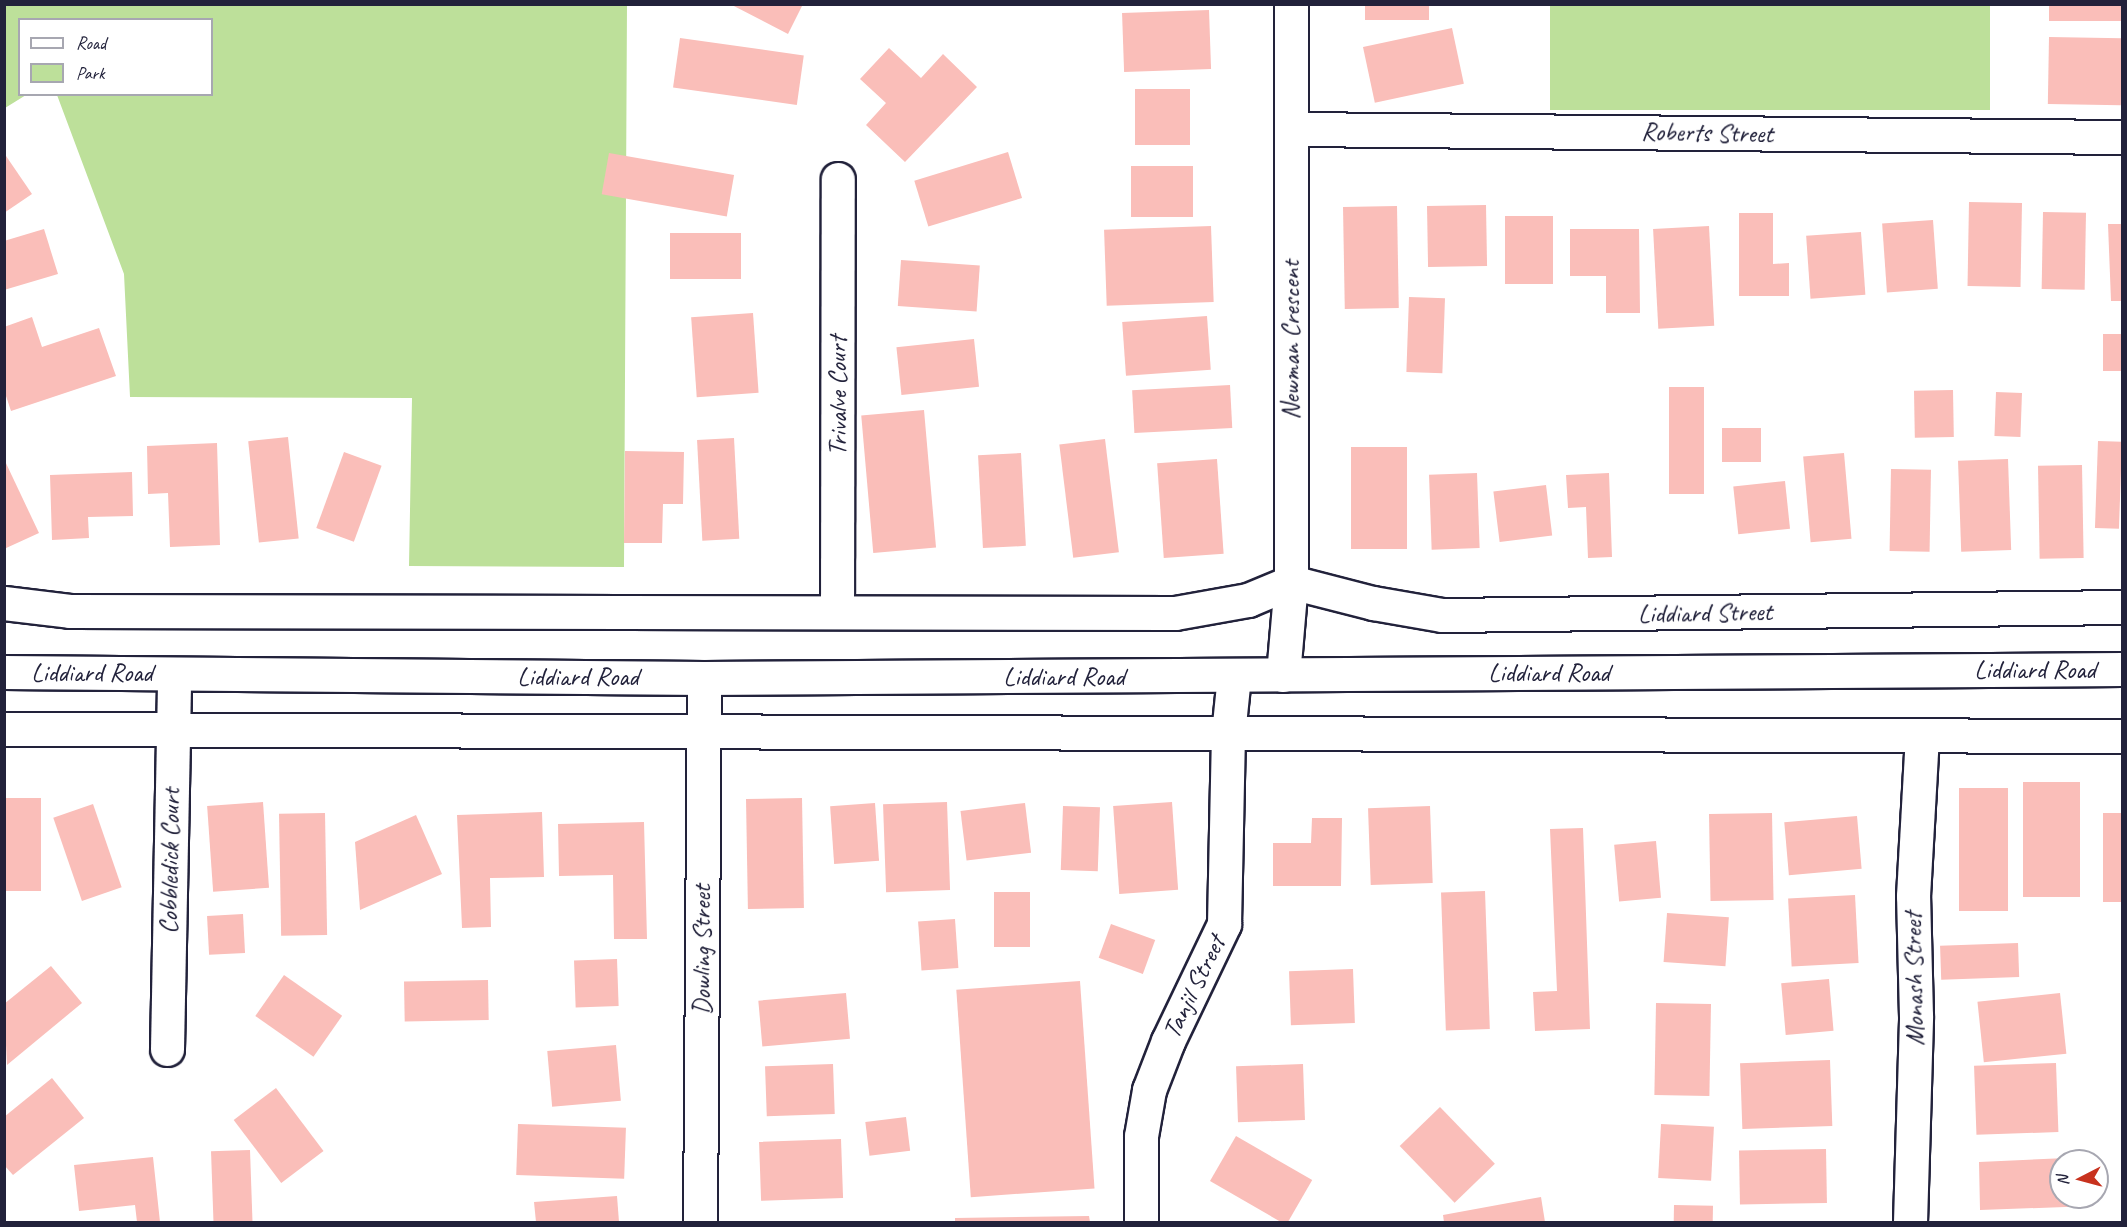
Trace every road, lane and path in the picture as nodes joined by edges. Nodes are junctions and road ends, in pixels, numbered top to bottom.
1 (1291, 4) edge
2 (1292, 129) junction
3 (2122, 137) edge
4 (838, 179) dead end
5 (1291, 582) junction
6 (4, 603) edge
7 (2122, 607) edge
8 (837, 612) junction
9 (2122, 669) edge
10 (4, 672) edge
11 (174, 674) junction
12 (1282, 675) junction
13 (1234, 676) junction
14 (704, 678) junction
15 (4, 729) edge
16 (172, 729) junction
17 (703, 730) junction
18 (1228, 734) junction
19 (1922, 736) junction
20 (2122, 736) edge
21 (167, 1049) dead end
22 (700, 1222) edge
23 (1141, 1222) edge
24 (1910, 1222) edge

1 - 2 street, Newman Crescent
2 - 3 street, Roberts Street
2 - 5 street, Newman Crescent
4 - 8 street, Trivalve Court
5 - 7 street, Liddiard Street
5 - 8 street
5 - 12 street, Newman Crescent
6 - 8 street
9 - 12 street, Liddiard Road
10 - 11 street, Liddiard Road
11 - 14 street, Liddiard Road
11 - 16 street, Cobbledick Court
12 - 13 street, Liddiard Road
13 - 14 street, Liddiard Road
13 - 18 street, Tanjil Street
14 - 17 street, Dowling Street
15 - 16 street, Liddiard Road
16 - 17 street, Liddiard Road
16 - 21 street, Cobbledick Court
17 - 18 street, Liddiard Road
17 - 22 street, Dowling Street
18 - 19 street, Liddiard Road
18 - 23 street, Tanjil Street
19 - 20 street, Liddiard Road
19 - 24 street, Monash Street

